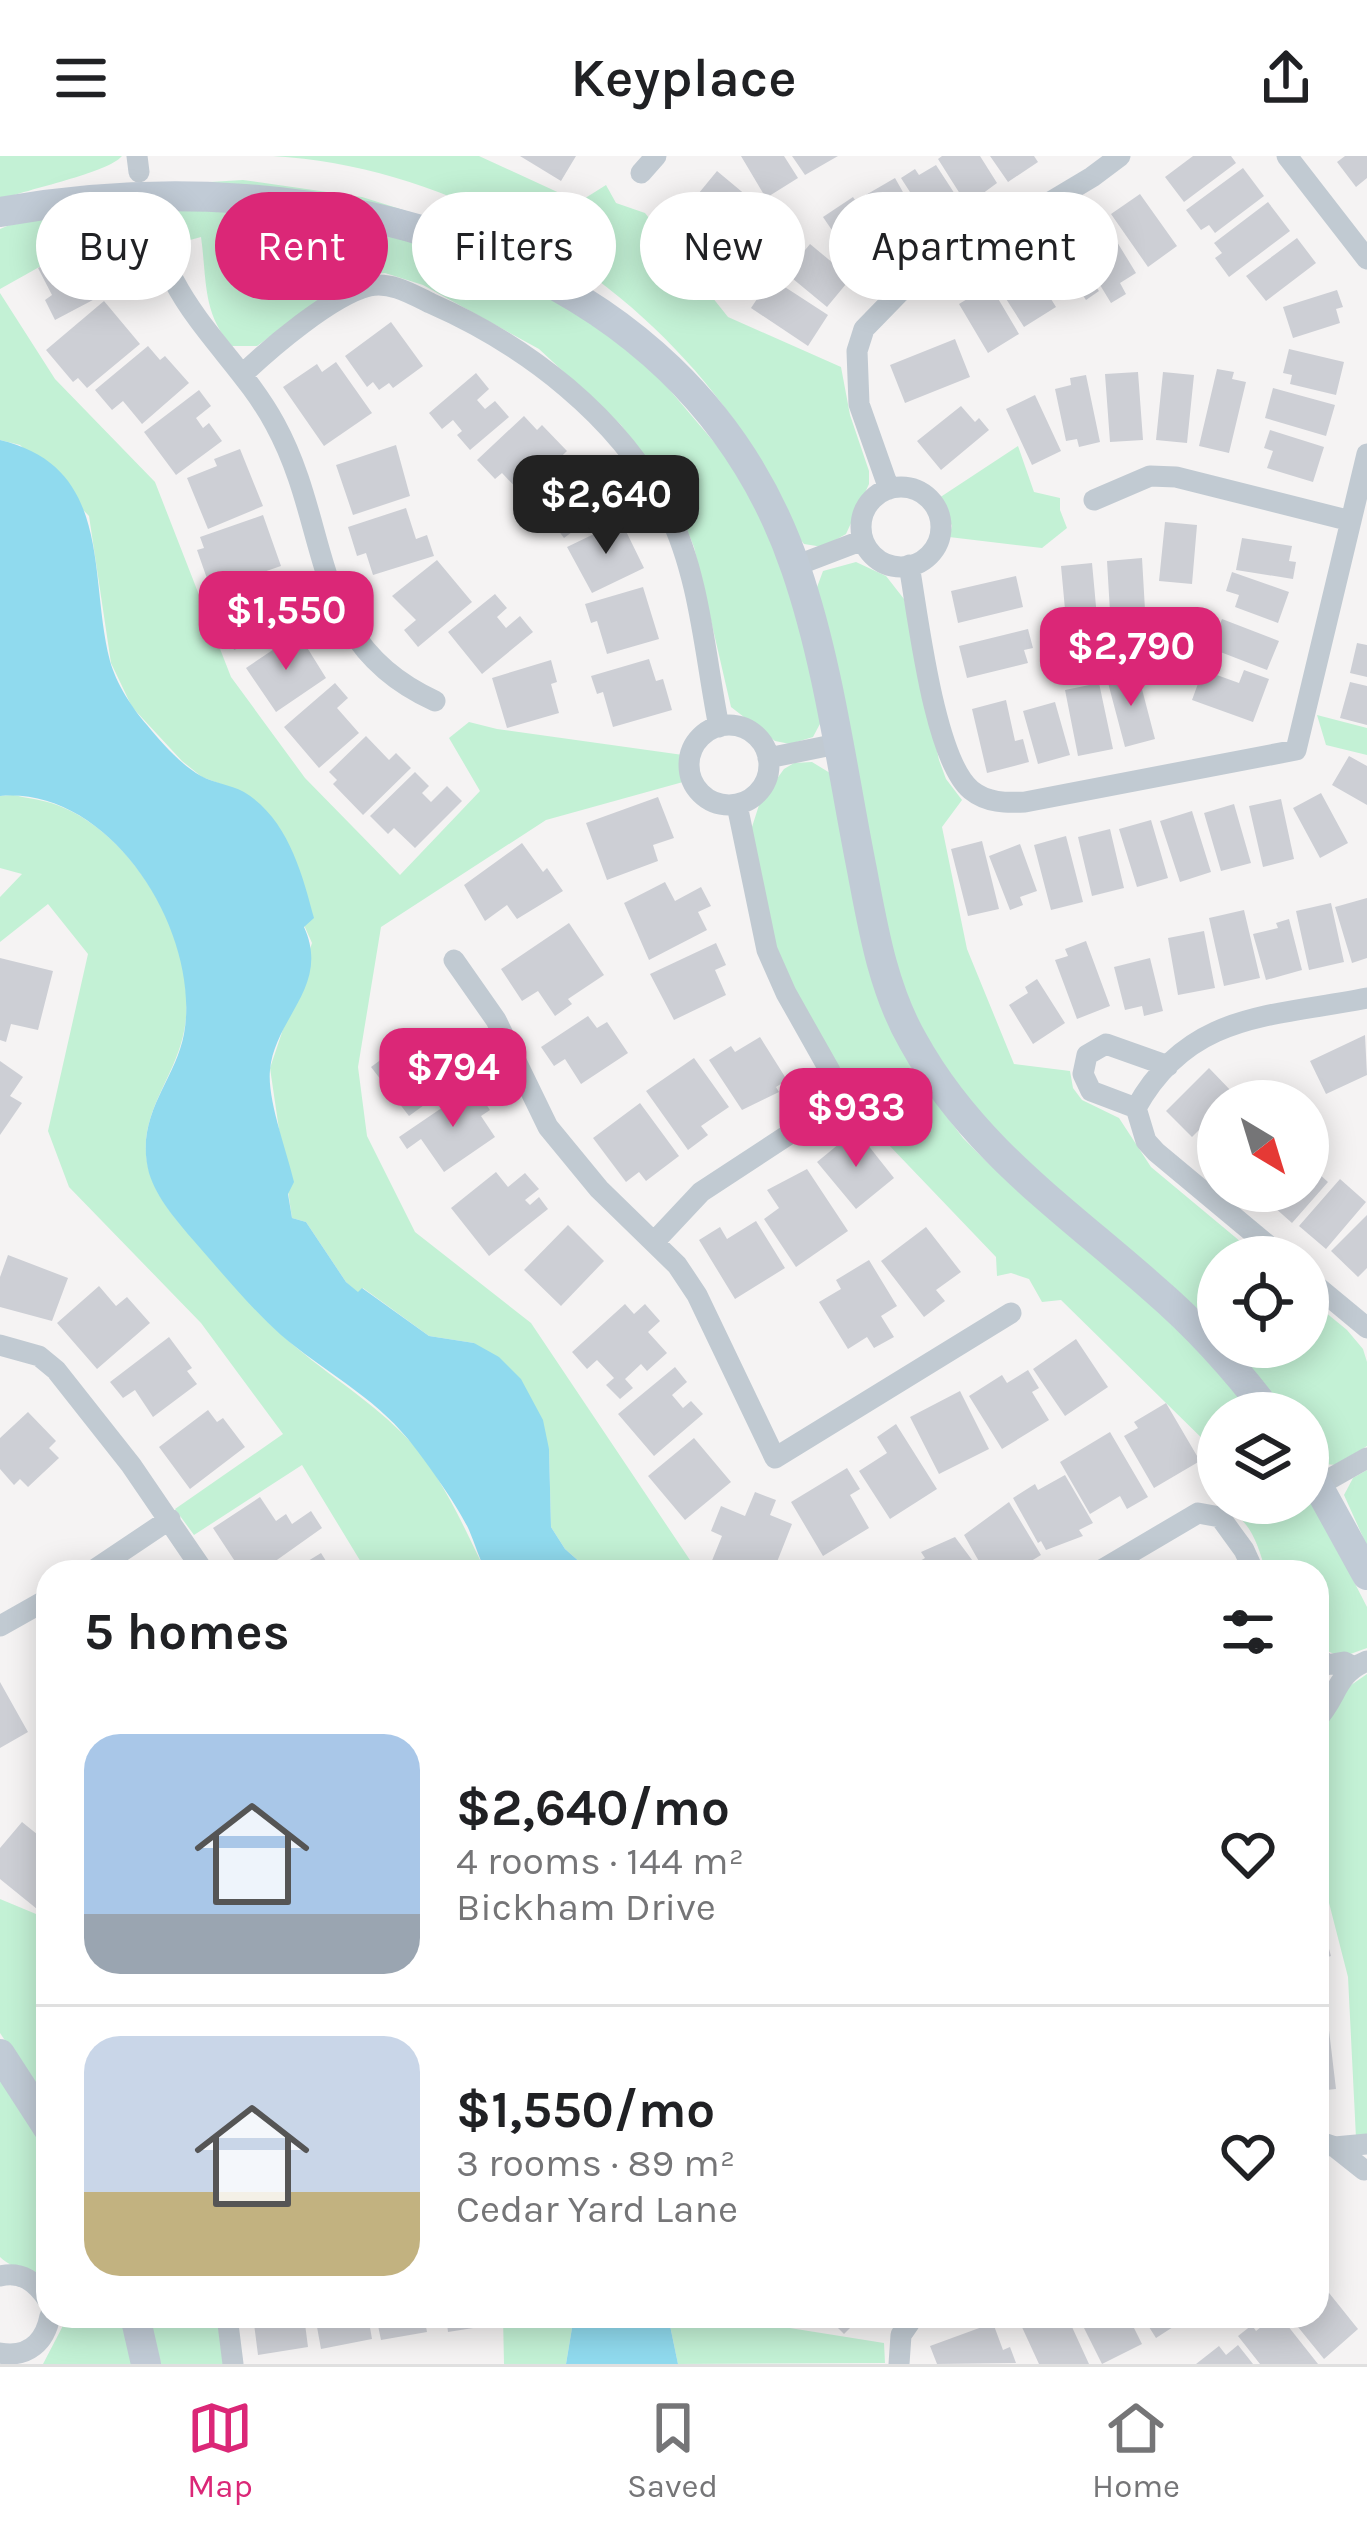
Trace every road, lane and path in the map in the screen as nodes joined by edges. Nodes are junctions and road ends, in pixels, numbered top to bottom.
1 (1120, 156) edge
2 (1287, 156) edge
3 (138, 164) edge
4 (175, 168) dead end
5 (0, 212) edge
6 (1367, 259) edge
7 (184, 300) edge
8 (600, 300) edge
9 (242, 375) junction
10 (1367, 454) edge
11 (889, 489) junction
12 (1094, 500) dead end
13 (1351, 521) junction
14 (863, 540) junction
15 (909, 565) junction
16 (796, 566) junction
17 (435, 701) dead end
18 (719, 727) junction
19 (837, 744) junction
20 (768, 758) junction
21 (737, 805) junction
22 (454, 960) dead end
23 (1367, 998) edge
24 (1168, 1066) junction
25 (1136, 1108) junction
26 (1257, 1236) edge
27 (655, 1241) junction
28 (1329, 1296) edge
29 (1011, 1313) dead end
30 (1367, 1328) edge
31 (0, 1345) edge
32 (1251, 1392) edge
33 (1367, 1458) edge
34 (1329, 1472) edge
35 (1329, 1505) edge
36 (170, 1519) junction
37 (109, 1560) edge
38 (197, 1560) edge
39 (1118, 1560) edge
40 (1248, 1560) edge
41 (1367, 1575) edge
42 (36, 1606) edge
43 (0, 1626) edge
44 (1329, 1664) edge
45 (1360, 1664) edge
46 (1329, 1703) edge
47 (0, 2054) edge
48 (36, 2110) edge
49 (1329, 2145) edge
50 (1366, 2163) edge
51 (0, 2276) edge
52 (36, 2284) edge
53 (48, 2328) edge
54 (138, 2328) edge
55 (228, 2328) edge
56 (906, 2328) edge
57 (0, 2353) edge
58 (25, 2358) edge
59 (146, 2364) edge
60 (233, 2364) edge
61 (899, 2364) edge

1 - 11 street
2 - 6 street
3 - 4 street
3 - 5 street
7 - 9 street
8 - 16 street
9 - 17 street
9 - 18 street
10 - 13 street
11 - 14 street
11 - 15 street
12 - 13 street
13 - 15 street
14 - 15 street
14 - 16 street
16 - 19 street
18 - 20 street
18 - 21 street
19 - 20 street
19 - 32 street
20 - 21 street
21 - 27 street
22 - 27 street
23 - 24 street
24 - 25 street
24 - 25 street
25 - 26 street
27 - 29 street
28 - 30 street
31 - 36 street
33 - 34 street
35 - 41 street
36 - 37 street
36 - 38 street
39 - 40 street
42 - 43 street
44 - 45 street
45 - 46 street
47 - 48 street
49 - 50 street
51 - 52 street
53 - 58 street
54 - 59 street
55 - 60 street
56 - 61 street
57 - 58 street

